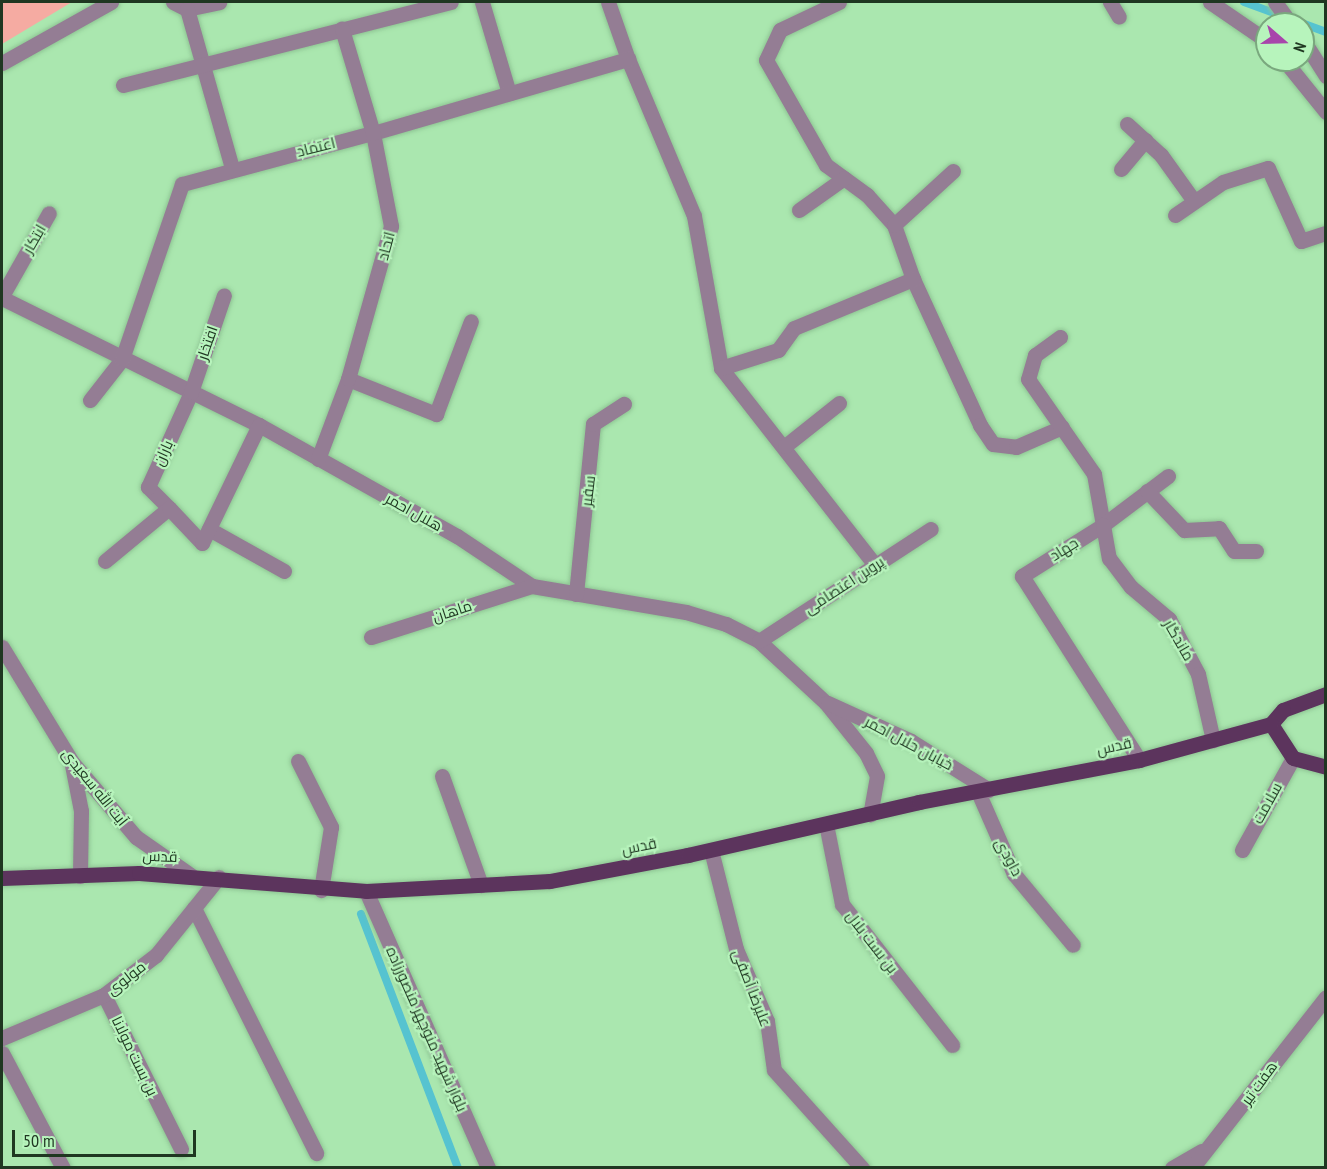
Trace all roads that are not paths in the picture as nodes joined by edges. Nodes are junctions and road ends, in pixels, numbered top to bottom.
1 (111, 2) edge
2 (173, 2) edge
3 (219, 2) edge
4 (452, 2) edge
5 (482, 2) edge
6 (608, 2) edge
7 (839, 2) edge
8 (1110, 2) edge
9 (1210, 2) edge
10 (187, 9) junction
11 (1119, 17) dead end
12 (342, 29) junction
13 (1255, 32) edge
14 (628, 59) junction
15 (1322, 59) edge
16 (2, 63) edge
17 (203, 65) junction
18 (1294, 72) edge
19 (1326, 76) edge
20 (123, 85) dead end
21 (509, 93) junction
22 (1326, 112) edge
23 (1127, 124) dead end
24 (373, 134) junction
25 (1145, 140) junction
26 (232, 168) junction
27 (1121, 169) dead end
28 (953, 171) dead end
29 (844, 178) junction
30 (1194, 201) junction
31 (799, 210) dead end
32 (49, 213) dead end
33 (1175, 214) dead end
34 (894, 225) junction
35 (1326, 232) edge
36 (913, 279) junction
37 (224, 295) dead end
38 (2, 297) edge
39 (471, 321) dead end
40 (1060, 337) dead end
41 (122, 359) junction
42 (721, 368) junction
43 (348, 380) junction
44 (191, 392) junction
45 (90, 400) dead end
46 (839, 403) dead end
47 (624, 404) dead end
48 (259, 425) junction
49 (1062, 427) junction
50 (785, 446) junction
51 (318, 459) junction
52 (1168, 476) dead end
53 (1147, 491) junction
54 (169, 508) junction
55 (1103, 525) junction
56 (209, 529) junction
57 (931, 530) dead end
58 (1256, 551) dead end
59 (105, 561) dead end
60 (874, 564) junction
61 (284, 571) dead end
62 (532, 586) junction
63 (576, 594) junction
64 (371, 637) dead end
65 (759, 641) junction
66 (2, 647) edge
67 (1326, 694) edge
68 (826, 702) junction
69 (1271, 724) junction
70 (1213, 740) junction
71 (1293, 758) junction
72 (1138, 760) junction
73 (298, 761) dead end
74 (72, 762) junction
75 (1326, 767) edge
76 (442, 776) dead end
77 (983, 791) junction
78 (870, 814) junction
79 (826, 824) junction
80 (711, 850) junction
81 (1242, 850) dead end
82 (80, 876) junction
83 (192, 876) junction
84 (219, 877) junction
85 (2, 878) edge
86 (482, 885) junction
87 (321, 890) junction
88 (366, 891) junction
89 (194, 908) junction
90 (1073, 945) dead end
91 (104, 996) junction
92 (1326, 997) edge
93 (2, 1038) edge
94 (952, 1045) dead end
95 (2, 1053) edge
96 (1212, 1145) junction
97 (181, 1149) dead end
98 (316, 1153) dead end
99 (63, 1167) edge
100 (488, 1167) edge
101 (862, 1167) edge
102 (1172, 1167) edge
103 (1192, 1167) edge

1 - 16 street
2 - 10 street
3 - 10 street
4 - 12 street
5 - 21 street
6 - 14 street
7 - 29 street
8 - 11 street
9 - 13 street
10 - 17 street
12 - 17 street
12 - 24 street, اتحاد
14 - 21 street, اعتماد
14 - 42 street
15 - 19 street
17 - 20 street
17 - 26 street
18 - 22 street
21 - 24 street, اعتماد
23 - 25 street
24 - 26 street, اعتماد
24 - 43 street, اتحاد
25 - 27 street
25 - 30 street
26 - 41 street, اعتماد
28 - 34 street
29 - 31 street
29 - 34 street
30 - 33 street
30 - 35 street
32 - 38 street, ابتکار
34 - 36 street
36 - 42 street
36 - 49 street
37 - 44 street, افتخار
38 - 41 street, هلال احمر
39 - 43 street
40 - 49 street
41 - 44 street, هلال احمر
41 - 45 street
42 - 50 street
43 - 51 street, اتحاد
44 - 48 street, هلال احمر
44 - 54 street, باران
46 - 50 street
47 - 63 street, سفیر
48 - 51 street, هلال احمر
48 - 56 street
49 - 55 street
50 - 60 street
51 - 62 street, هلال احمر
52 - 53 street
53 - 55 street
53 - 58 street
54 - 56 street
54 - 59 street
55 - 70 street, ماندگار
55 - 72 street, جهاد
56 - 61 street
57 - 60 street, پروین اعتصامی
60 - 65 street, پروین اعتصامی
62 - 63 street, هلال احمر
62 - 64 street, ماهان
63 - 65 street, هلال احمر
65 - 68 street, هلال احمر
66 - 74 street, آیت الله سعیدی
67 - 69 main road
68 - 77 street, خیابان حلال احمر
68 - 78 street
69 - 70 main road, قدس
69 - 71 main road
70 - 72 main road, قدس
71 - 75 main road
71 - 81 street, سلامت
72 - 77 main road, قدس
73 - 87 street
74 - 82 street
74 - 83 street, آیت الله سعیدی
76 - 86 street
77 - 78 main road, قدس
77 - 90 street, داودی
78 - 79 main road, قدس
79 - 80 main road, قدس
79 - 94 street, بن بست بلال
80 - 86 main road, قدس
80 - 101 street, علیرضا آصفی
82 - 83 main road, قدس
82 - 85 main road, قدس
83 - 84 main road, قدس
84 - 87 main road, قدس
84 - 89 street, مولوی
86 - 88 main road, قدس
87 - 88 main road, قدس
88 - 100 street, بلوار شهید منوچهر منصورزاده
89 - 91 street, مولوی
89 - 98 street
91 - 93 street, مولوی
91 - 97 street, بن بست مولانا
92 - 96 street, هفت تیر
95 - 99 street
96 - 102 street
96 - 103 street, هفت تیر

